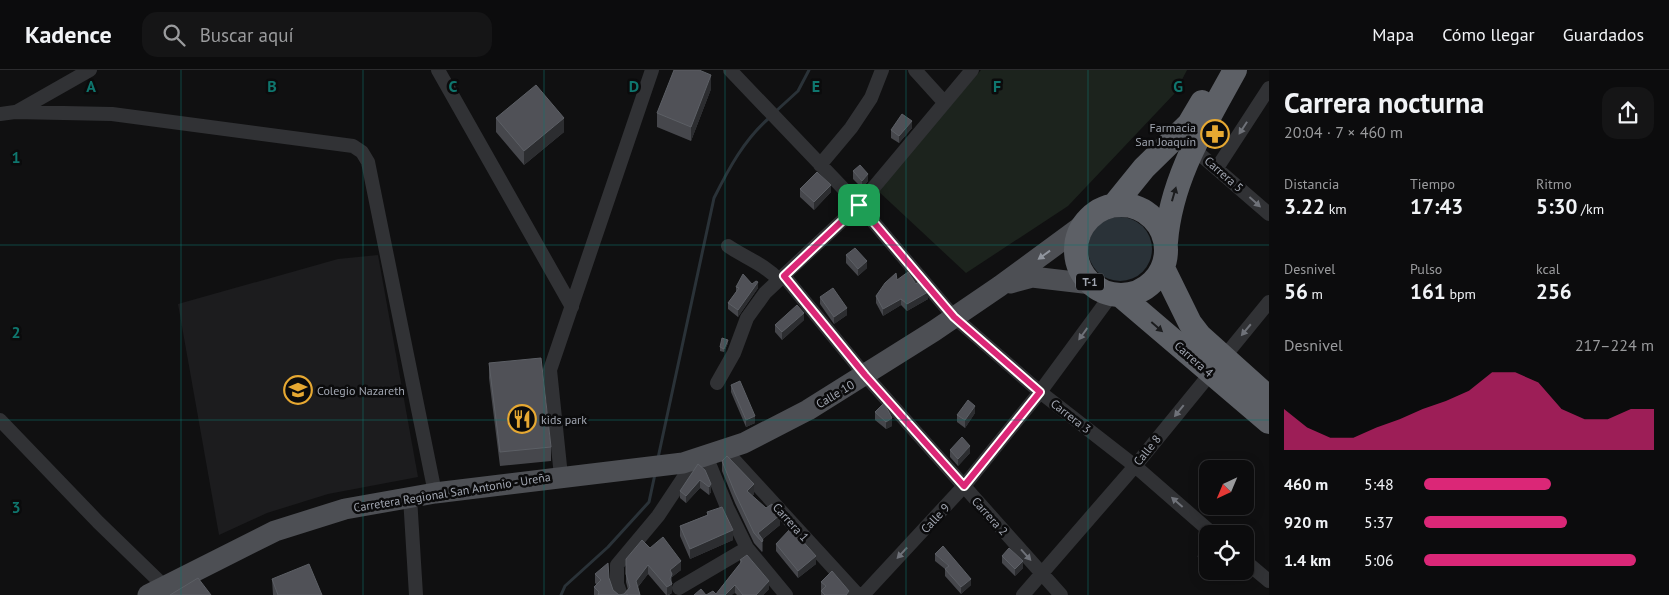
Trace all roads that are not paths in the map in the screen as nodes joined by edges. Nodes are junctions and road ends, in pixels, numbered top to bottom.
1 (90, 70) edge
2 (438, 70) edge
3 (652, 70) edge
4 (730, 70) edge
5 (882, 70) edge
6 (915, 70) edge
7 (972, 70) edge
8 (1220, 70) edge
9 (1235, 70) edge
10 (1269, 88) edge
11 (944, 102) junction
12 (15, 112) junction
13 (0, 114) edge
14 (1186, 142) junction
15 (820, 165) junction
16 (1217, 168) junction
17 (859, 205) junction
18 (1114, 205) junction
19 (1269, 214) edge
20 (1083, 225) junction
21 (1166, 242) junction
22 (728, 246) dead end
23 (1163, 268) junction
24 (781, 278) junction
25 (1000, 286) junction
26 (1108, 291) junction
27 (1269, 302) edge
28 (572, 307) junction
29 (954, 317) junction
30 (1216, 366) junction
31 (865, 375) junction
32 (718, 383) dead end
33 (1040, 392) junction
34 (1269, 398) edge
35 (0, 420) edge
36 (1269, 422) edge
37 (703, 457) junction
38 (1134, 466) junction
39 (561, 476) junction
40 (964, 486) junction
41 (435, 493) junction
42 (410, 496) junction
43 (1203, 525) edge
44 (747, 548) junction
45 (1254, 568) edge
46 (1042, 573) junction
47 (1269, 581) edge
48 (679, 588) dead end
49 (156, 590) edge
50 (416, 595) edge
51 (621, 595) edge
52 (786, 595) edge
53 (858, 595) edge
54 (862, 595) edge
55 (1023, 595) edge
56 (1061, 595) edge

1 - 12 street
2 - 28 street
3 - 28 street
4 - 15 street, Carrera 3
5 - 15 street
6 - 11 street
7 - 11 street
8 - 14 highway
9 - 14 highway
10 -> 16 street
11 - 17 street
12 - 13 street
12 - 41 street
14 - 16 street, Carrera 5
14 - 18 highway
21 -> 14 highway
15 - 17 street, Carrera 3
16 -> 19 street, Carrera 5
17 - 24 street
17 - 29 street, Carrera 3
18 - 20 highway
18 - 21 highway
20 -> 25 main road, Calle 10
20 - 26 highway, T-1
21 - 23 highway
22 - 24 street, Carrera 2
23 - 26 highway, T-1
23 - 30 highway, Carrera 4 / T-1
24 - 31 street, Carrera 2
24 - 32 street
25 - 26 main road, Calle 10
25 - 29 main road, Calle 10
26 -> 30 highway, Carrera 4 / T-1
26 -> 33 street, Calle 9
27 -> 30 street, Calle 8
28 - 39 street
29 - 31 main road, Calle 10
29 - 33 street, Carrera 3
30 - 34 highway, Carrera 4 / T-1
30 - 36 highway, Carrera 4 / T-1
30 -> 38 street, Calle 8
31 - 37 main road, Calle 10
31 - 40 street, Carrera 2
33 - 38 street, Carrera 3
33 - 40 street, Calle 9
35 - 49 street
37 - 39 main road, Carretera Regional San Antonio - Ureña
37 - 44 street
37 - 51 street
37 - 53 street, Carrera 1
43 -> 38 street, Carrera 3
38 - 46 street, Calle 8
39 - 41 main road, Carretera Regional San Antonio - Ureña
40 -> 46 street, Carrera 2
40 -> 54 street, Calle 9
41 - 42 main road, Carretera Regional San Antonio - Ureña
42 - 49 main road, Carretera Regional San Antonio - Ureña
42 - 50 street
44 - 48 street
44 - 52 street
45 - 47 street
46 - 55 street, Calle 8
46 - 56 street, Carrera 2

